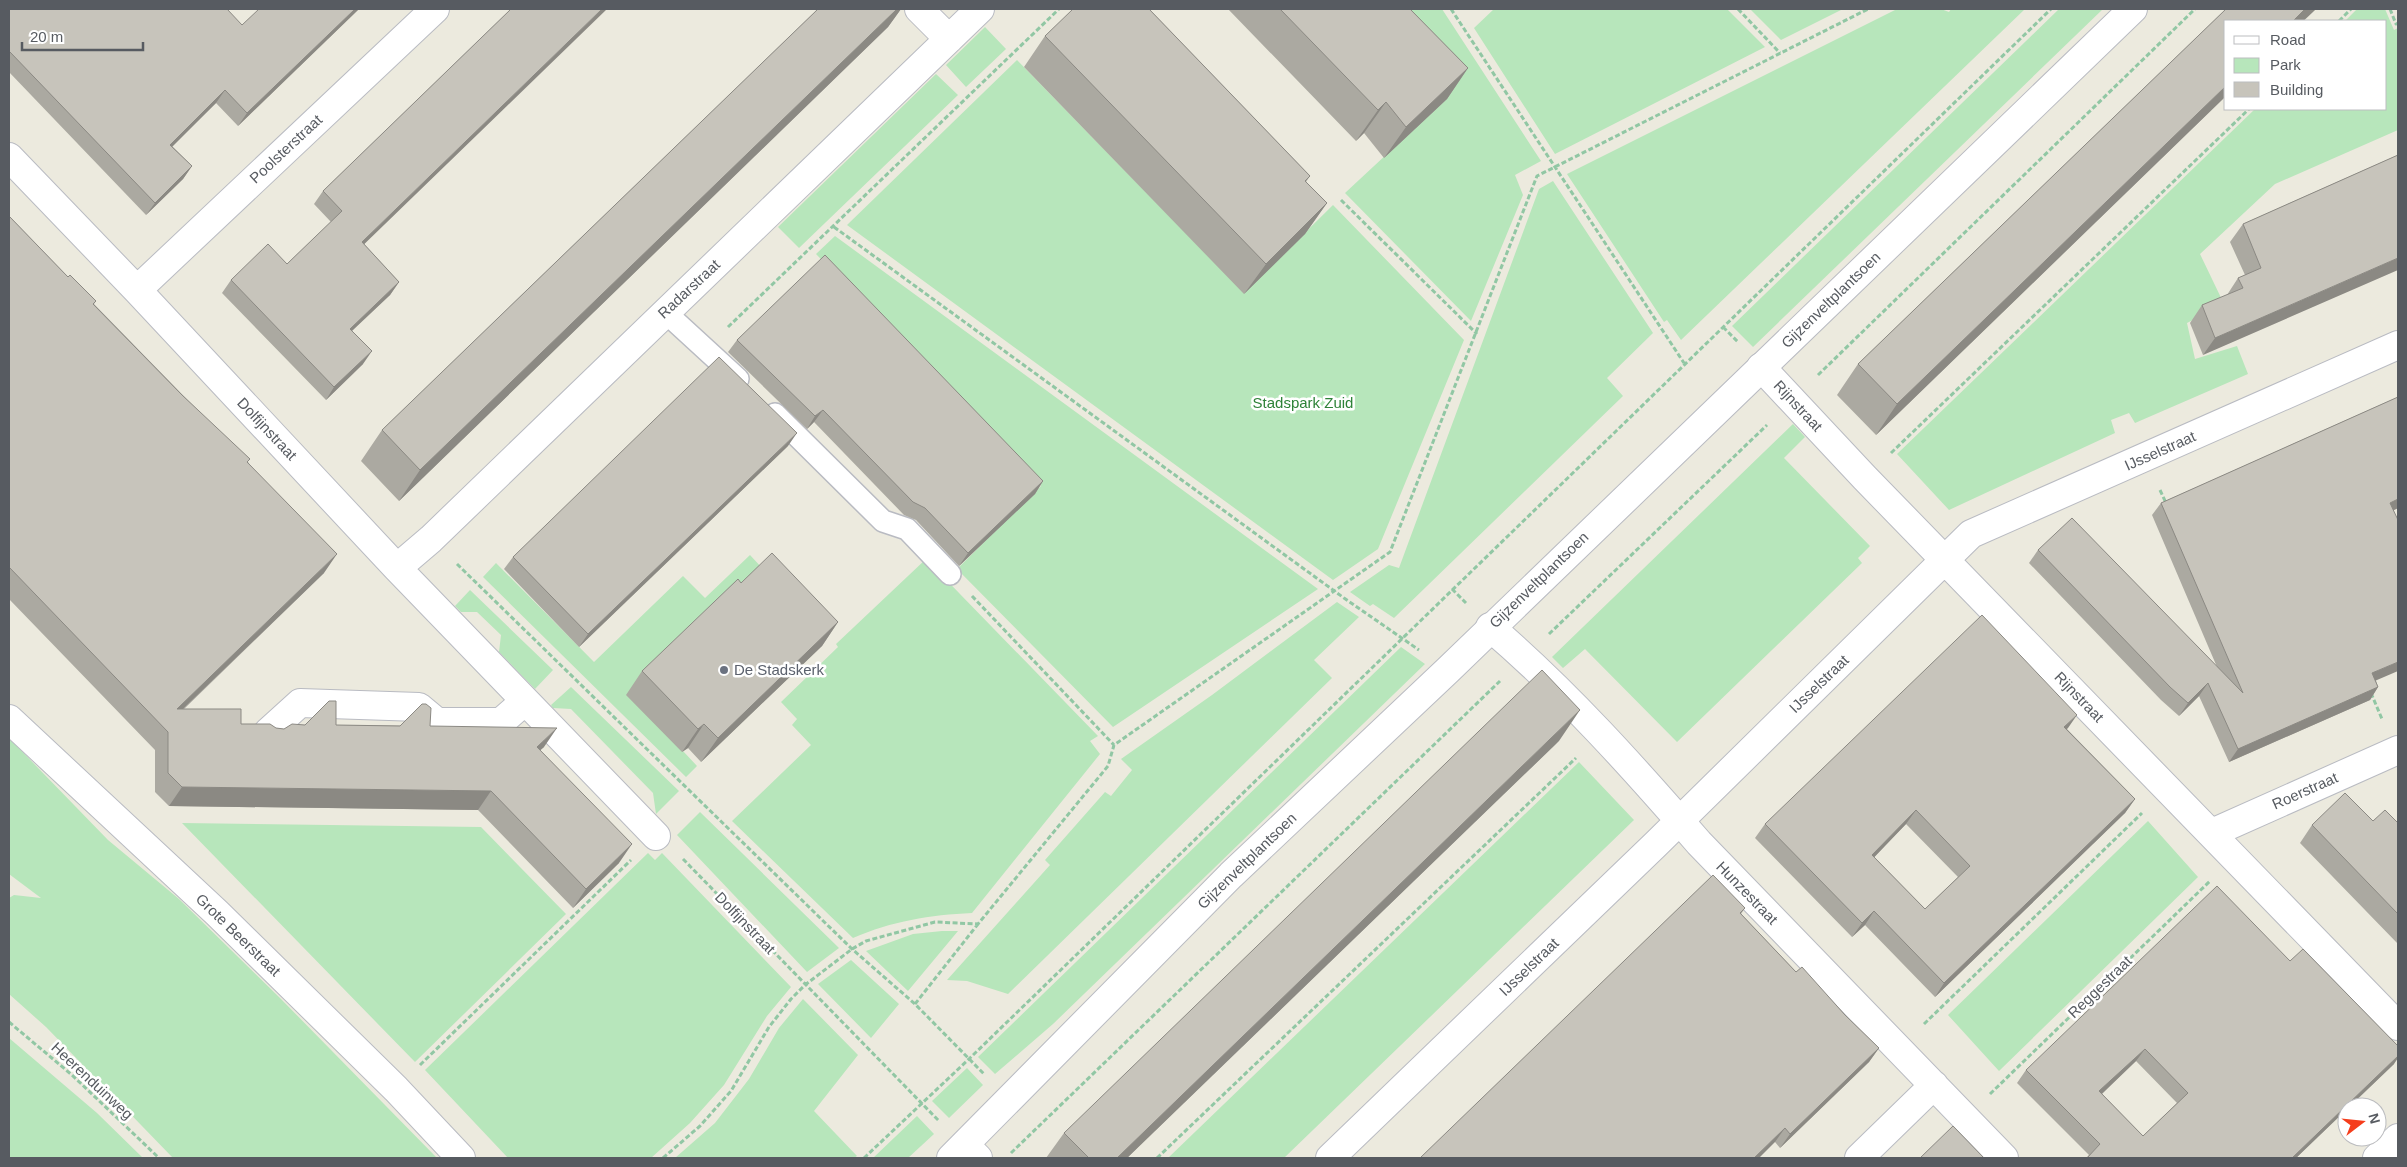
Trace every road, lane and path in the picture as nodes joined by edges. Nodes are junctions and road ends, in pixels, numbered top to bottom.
1 (435, 9) edge
2 (919, 9) edge
3 (980, 9) edge
4 (1059, 9) edge
5 (1451, 9) edge
6 (1738, 9) edge
7 (1868, 9) edge
8 (2051, 9) edge
9 (2133, 9) edge
10 (2195, 9) edge
11 (2351, 9) edge
12 (2390, 9) edge
13 (2340, 20) edge
14 (2398, 23) edge
15 (949, 40) junction
16 (1780, 53) junction
17 (2248, 110) edge
18 (9, 157) edge
19 (1555, 167) junction
20 (1341, 200) dead end
21 (834, 226) junction
22 (137, 290) junction
23 (665, 312) junction
24 (1476, 334) junction
25 (2398, 345) edge
26 (706, 348) junction
27 (1684, 363) junction
28 (1761, 367) junction
29 (1792, 400) junction
30 (2146, 456) junction
31 (1865, 478) junction
32 (2170, 511) edge
33 (431, 539) junction
34 (1946, 560) junction
35 (397, 568) junction
36 (950, 574) joint
37 (1334, 591) junction
38 (1490, 627) junction
39 (1402, 638) junction
40 (1525, 657) junction
41 (1448, 670) junction
42 (2369, 689) edge
43 (524, 701) junction
44 (9, 719) edge
45 (268, 732) edge
46 (1600, 735) junction
47 (1114, 745) junction
48 (2398, 750) edge
49 (2168, 788) junction
50 (1679, 820) junction
51 (2212, 833) junction
52 (656, 836) junction
53 (2235, 856) junction
54 (978, 924) junction
55 (852, 949) junction
56 (805, 985) junction
57 (915, 1004) junction
58 (9, 1022) edge
59 (2398, 1026) edge
60 (1899, 1048) junction
61 (970, 1058) junction
62 (1934, 1085) junction
63 (396, 1089) junction
64 (1009, 1100) junction
65 (921, 1103) junction
66 (1965, 1118) junction
67 (1036, 1129) junction
68 (2398, 1138) edge
69 (965, 1154) edge
70 (158, 1158) edge
71 (461, 1158) edge
72 (663, 1158) edge
73 (864, 1158) edge
74 (1006, 1158) edge
75 (1158, 1158) edge
76 (1330, 1158) edge
77 (1859, 1158) edge
78 (2004, 1158) edge
79 (2377, 1158) edge

1 - 22 street, Poolsterstraat
2 - 15 street
3 - 15 street, Radarstraat
4 - 21 path
5 - 19 path
6 - 16 path
7 - 16 path
8 - 27 path
9 - 28 street, Gijzenveltplantsoen
10 - 29 path
11 - 13 path
12 - 14 path
15 - 23 street, Radarstraat
16 - 19 path
17 - 31 path
18 - 22 street, Dolfijnstraat
19 - 24 path
19 - 27 path
20 - 24 path
21 - 26 path
21 - 37 path
22 - 35 street, Dolfijnstraat
23 - 26 lane
23 - 33 street, Radarstraat
24 - 37 path
25 - 30 street, IJsselstraat
26 - 36 lane
27 - 39 path
28 - 29 street, Rijnstraat
28 - 38 street, Gijzenveltplantsoen
29 - 31 street, Rijnstraat
29 - 40 path
30 - 32 path
30 - 34 street, IJsselstraat
31 - 34 street, Rijnstraat
33 - 35 street, Radarstraat
33 - 55 path
34 - 49 street, Rijnstraat
34 - 50 street, IJsselstraat
35 - 43 street, Dolfijnstraat
36 - 47 path
37 - 39 path
37 - 47 path
38 - 40 street, Hunzestraat
38 - 41 street, Gijzenveltplantsoen
39 - 41 path
39 - 61 path
40 - 46 street, Hunzestraat
40 - 67 path
41 - 64 street, Gijzenveltplantsoen
42 - 48 path
43 - 45 street
43 - 52 street, Dolfijnstraat
44 - 63 street, Grote Beerstraat
46 - 50 street, Hunzestraat
46 - 75 path
47 - 54 path
48 - 51 street, Roerstraat
49 - 51 street, Rijnstraat
49 - 60 path
50 - 60 street, Hunzestraat
50 - 76 street, IJsselstraat
51 - 53 street, Rijnstraat
52 - 56 path, Dolfijnstraat
52 - 63 path
53 - 59 street, Rijnstraat
53 - 66 path, Reggestraat
54 - 55 path
54 - 57 path
55 - 56 path
55 - 57 path
56 - 65 path, Dolfijnstraat
56 - 72 path
57 - 61 path
58 - 70 path, Heerenduinweg
60 - 62 street, Hunzestraat
61 - 64 path
61 - 65 path
62 - 66 street, Hunzestraat
62 - 77 street
63 - 71 street, Grote Beerstraat
64 - 67 path
64 - 69 street, Gijzenveltplantsoen
65 - 69 path, Dolfijnstraat
65 - 73 path
66 - 78 street, Hunzestraat
67 - 74 path
68 - 79 street

